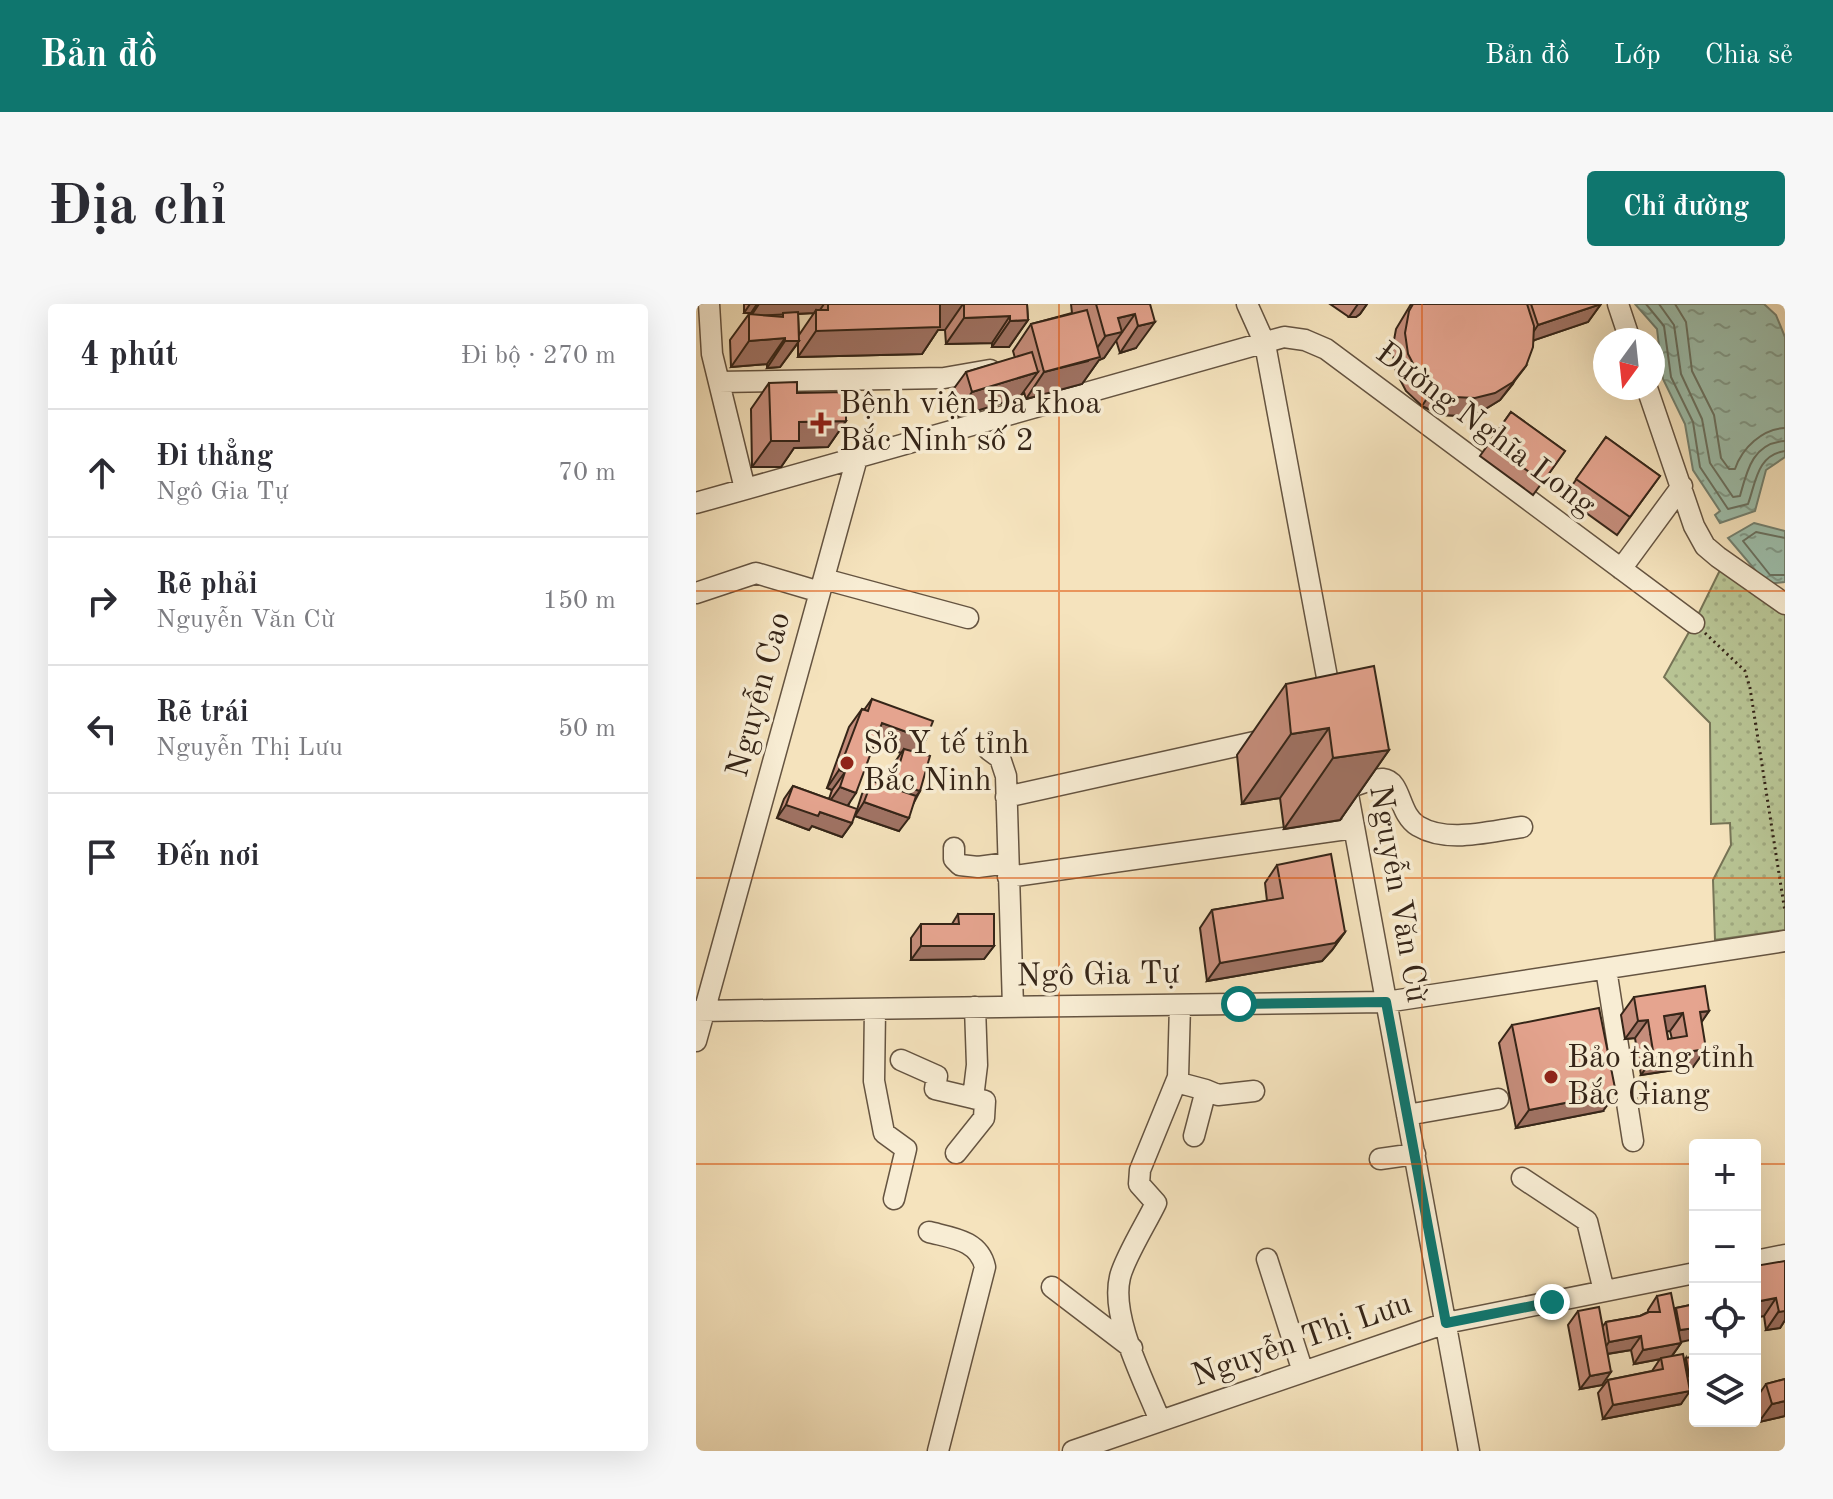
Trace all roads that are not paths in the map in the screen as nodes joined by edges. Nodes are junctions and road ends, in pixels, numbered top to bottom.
1 (709, 304) edge
2 (1247, 304) edge
3 (1618, 304) edge
4 (1626, 328) edge
5 (1265, 344) junction
6 (1002, 368) edge
7 (719, 382) junction
8 (1651, 400) edge
9 (857, 458) junction
10 (1682, 486) junction
11 (745, 489) junction
12 (696, 503) edge
13 (1621, 569) junction
14 (822, 586) junction
15 (696, 593) edge
16 (1785, 604) edge
17 (968, 618) dead end
18 (1694, 623) road end
19 (1335, 723) edge
20 (1294, 733) edge
21 (989, 750) dead end
22 (1342, 762) edge
23 (1347, 788) junction
24 (1006, 797) junction
25 (1522, 827) dead end
26 (1354, 828) junction
27 (954, 848) dead end
28 (1008, 870) junction
29 (1785, 941) edge
30 (1606, 969) junction
31 (1386, 1002) junction
32 (1180, 1005) junction
33 (975, 1007) junction
34 (1013, 1007) junction
35 (875, 1009) junction
36 (700, 1010) edge
37 (696, 1041) edge
38 (901, 1060) dead end
39 (1176, 1082) junction
40 (1206, 1090) junction
41 (1254, 1091) dead end
42 (973, 1098) junction
43 (1498, 1099) dead end
44 (1407, 1115) junction
45 (1194, 1136) dead end
46 (1633, 1141) dead end
47 (956, 1153) dead end
48 (1415, 1154) junction
49 (1380, 1159) dead end
50 (1522, 1178) dead end
51 (894, 1199) dead end
52 (929, 1232) dead end
53 (1785, 1255) edge
54 (1267, 1259) dead end
55 (1761, 1260) edge
56 (1689, 1274) edge
57 (1052, 1287) dead end
58 (1604, 1291) junction
59 (1446, 1323) junction
60 (1132, 1348) junction
61 (1303, 1372) junction
62 (1160, 1421) junction
63 (938, 1451) edge
64 (1073, 1451) edge
65 (1469, 1451) edge

1 - 7 street
2 - 5 street
3 - 4 street
5 - 9 street, Đường Nghĩa Long
5 - 13 street, Đường Nghĩa Long
5 - 19 street
6 - 7 street
7 - 11 street
8 - 10 street
9 - 11 street, Đường Nghĩa Long
9 - 14 street, Nguyễn Cao
10 - 13 street
10 - 16 street
11 - 12 street, Đường Nghĩa Long
13 - 18 street, Đường Nghĩa Long
14 - 15 street
14 - 17 street
14 - 36 street, Nguyễn Cao
20 - 24 street
21 - 24 street
22 - 23 street, Nguyễn Văn Cừ
23 - 25 street
23 - 26 street, Nguyễn Văn Cừ
24 - 28 street
26 - 28 street
26 - 31 street, Nguyễn Văn Cừ
27 - 28 street
28 - 34 street
29 - 30 street, Ngô Gia Tự
30 - 31 street, Ngô Gia Tự
30 - 46 street
31 - 32 street, Ngô Gia Tự
31 - 44 street, Nguyễn Văn Cừ
32 - 34 street, Ngô Gia Tự
32 - 39 street
33 - 34 street, Ngô Gia Tự
33 - 35 street, Ngô Gia Tự
33 - 42 street
35 - 36 street, Ngô Gia Tự
35 - 51 street
36 - 37 street, Nguyễn Cao
38 - 42 street
39 - 40 street
39 - 60 street
40 - 41 street
40 - 45 street
42 - 47 street
43 - 44 street
44 - 48 street, Nguyễn Văn Cừ
48 - 49 street
48 - 59 street, Nguyễn Văn Cừ
50 - 58 street
52 - 63 street
53 - 55 street
54 - 61 street
56 - 58 street, Nguyễn Thị Lưu
57 - 60 street
58 - 59 street, Nguyễn Thị Lưu
59 - 61 street, Nguyễn Thị Lưu
59 - 65 street, Nguyễn Văn Cừ
60 - 62 street
61 - 62 street, Nguyễn Thị Lưu
62 - 64 street, Nguyễn Thị Lưu

